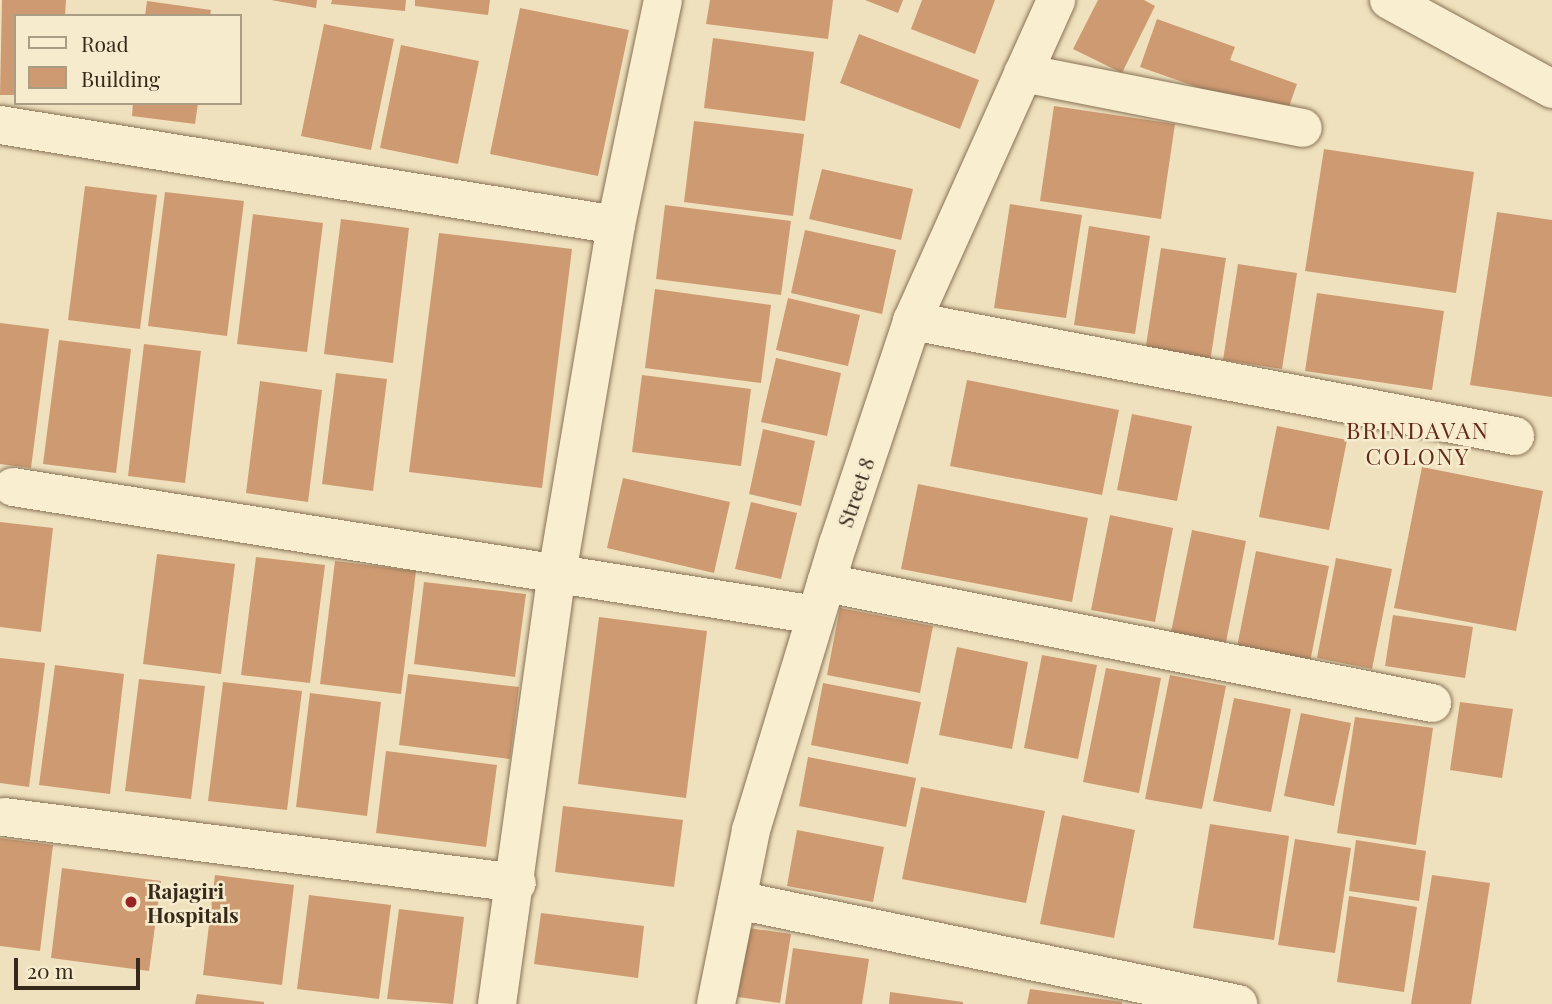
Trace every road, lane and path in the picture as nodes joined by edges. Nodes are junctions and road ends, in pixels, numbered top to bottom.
1 (663, 0) edge
2 (1056, 0) edge
3 (1389, 0) edge
4 (1023, 73) junction
5 (1552, 89) edge
6 (0, 125) edge
7 (1303, 128) dead end
8 (616, 225) junction
9 (912, 321) junction
10 (1515, 436) dead end
11 (13, 487) dead end
12 (556, 574) junction
13 (821, 599) junction
14 (1432, 703) dead end
15 (4, 817) dead end
16 (517, 883) junction
17 (737, 900) junction
18 (497, 1004) edge
19 (716, 1004) edge
20 (1238, 1004) edge

1 - 8 street
2 - 4 street, Street 8
3 - 5 street
4 - 7 street
4 - 9 street, Street 8
6 - 8 street
8 - 12 street
9 - 10 street
9 - 13 street, Street 8
11 - 12 street
12 - 13 street
12 - 16 street
13 - 14 street
13 - 17 street, Street 8
15 - 16 street
16 - 18 street
17 - 19 street, Street 8
17 - 20 street

